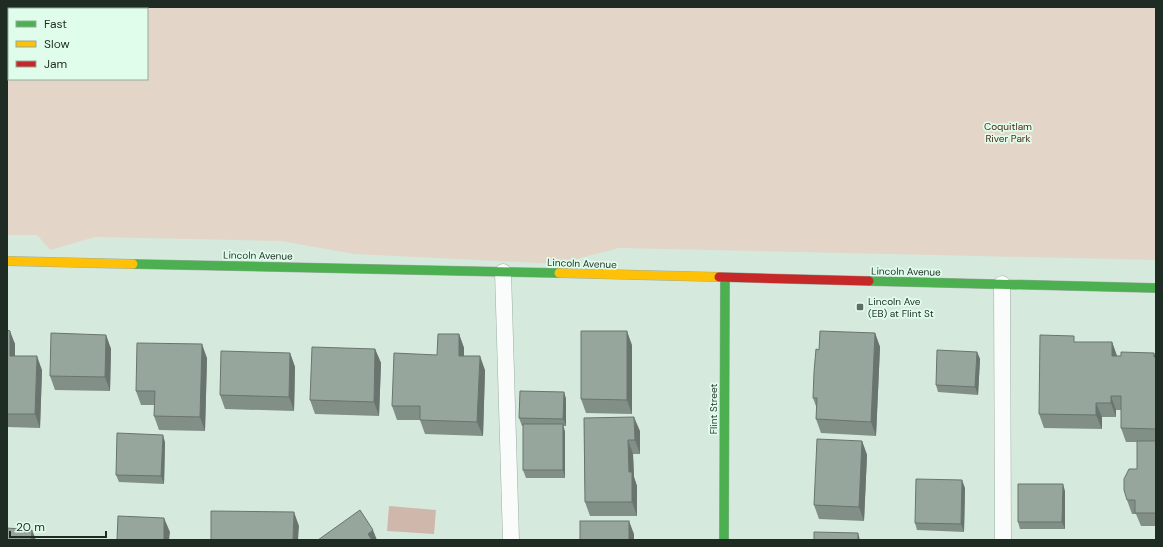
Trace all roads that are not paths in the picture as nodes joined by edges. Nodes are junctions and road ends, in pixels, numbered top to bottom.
1 (7, 261) edge
2 (503, 272) junction
3 (725, 278) junction
4 (1002, 284) junction
5 (1156, 288) edge
6 (510, 540) edge
7 (724, 540) edge
8 (1003, 540) edge

1 - 2 main road, Lincoln Avenue
2 - 3 main road, Lincoln Avenue
2 - 6 lane
3 - 4 main road, Lincoln Avenue
3 - 7 main road, Flint Street
4 - 5 main road, Lincoln Avenue
4 - 8 lane

